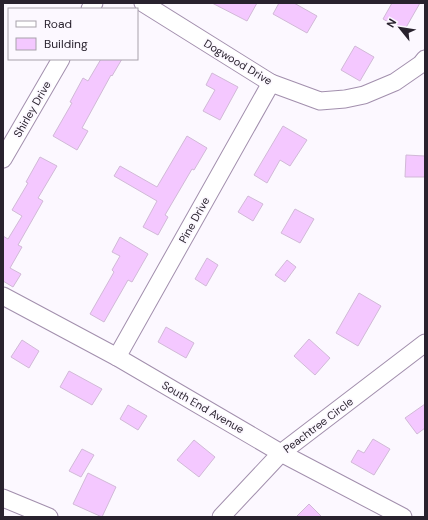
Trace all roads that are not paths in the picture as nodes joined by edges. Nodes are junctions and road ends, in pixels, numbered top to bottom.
1 (143, 3) edge
2 (425, 58) edge
3 (60, 60) edge
4 (271, 83) junction
5 (3, 159) edge
6 (3, 296) edge
7 (425, 343) edge
8 (117, 357) junction
9 (281, 453) junction
10 (3, 498) edge
11 (49, 517) edge
12 (221, 517) edge
13 (403, 517) edge

1 - 4 street, Dogwood Drive
2 - 4 street, Dogwood Drive
3 - 5 street, Shirley Drive
4 - 8 street, Pine Drive
6 - 8 street, South End Avenue
7 - 9 street, Peachtree Circle
8 - 9 street, South End Avenue
9 - 12 street, Peachtree Circle
9 - 13 street, South End Avenue
10 - 11 street

